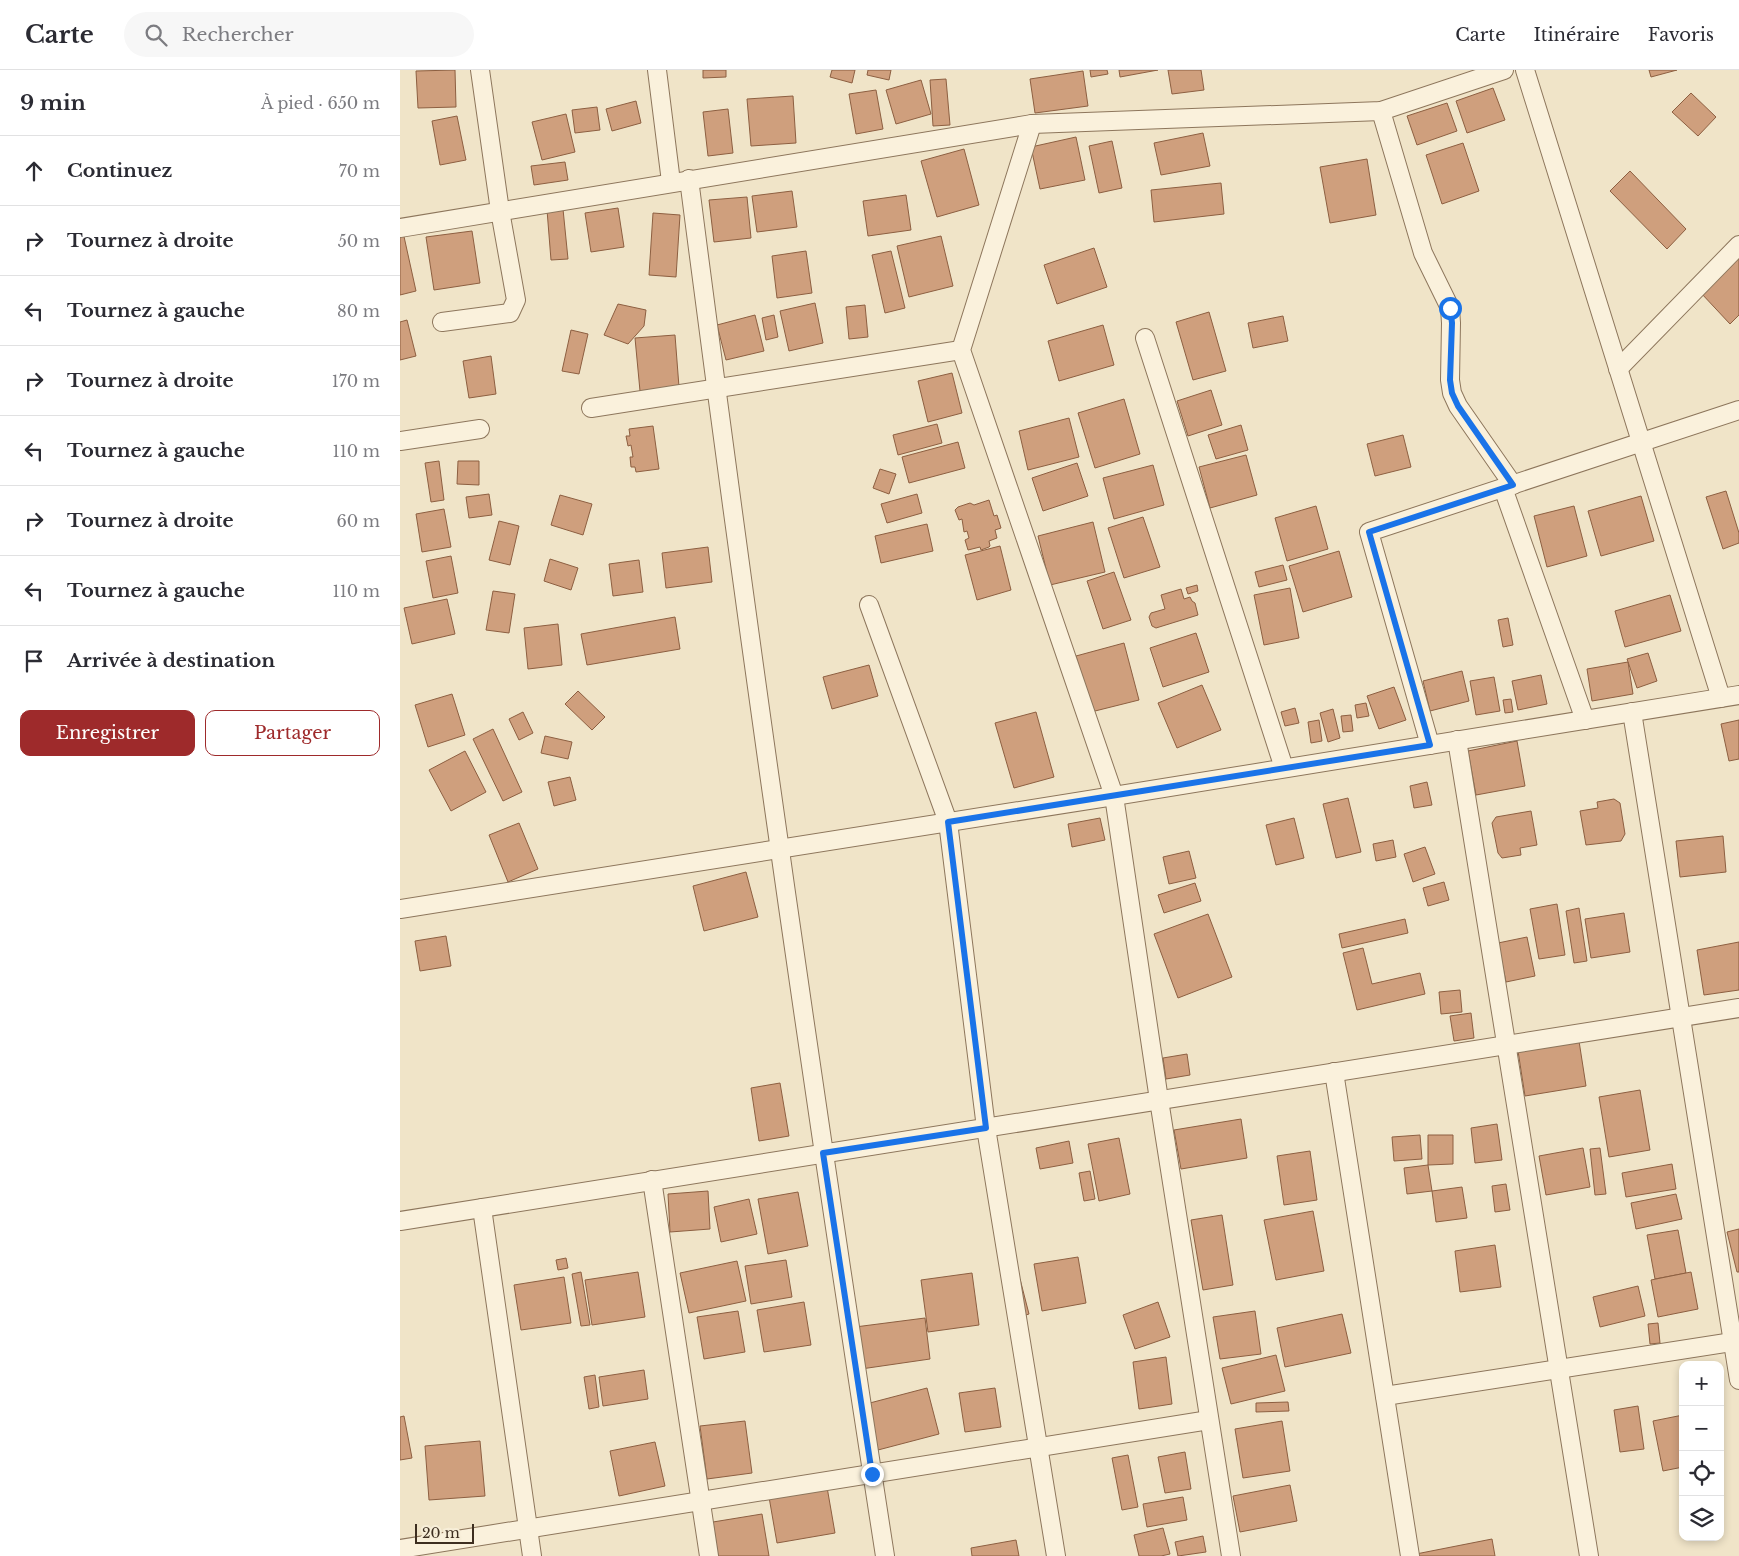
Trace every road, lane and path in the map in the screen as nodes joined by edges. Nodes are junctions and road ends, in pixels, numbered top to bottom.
1 (480, 70) edge
2 (657, 70) edge
3 (1504, 70) edge
4 (1525, 70) edge
5 (1381, 111) junction
6 (1032, 124) junction
7 (689, 179) junction
8 (671, 182) junction
9 (500, 211) junction
10 (400, 228) edge
11 (1739, 245) edge
12 (442, 322) dead end
13 (1145, 338) dead end
14 (961, 350) junction
15 (1618, 369) junction
16 (716, 389) junction
17 (591, 408) dead end
18 (1739, 410) edge
19 (480, 429) dead end
20 (400, 441) edge
21 (1641, 442) junction
22 (1508, 486) junction
23 (869, 605) dead end
24 (1739, 695) edge
25 (1721, 698) junction
26 (1632, 712) junction
27 (1585, 720) junction
28 (1458, 740) junction
29 (1430, 745) junction
30 (1284, 768) junction
31 (1114, 796) junction
32 (948, 822) junction
33 (779, 848) junction
34 (400, 909) edge
35 (1739, 1008) edge
36 (1681, 1017) junction
37 (1506, 1045) junction
38 (1334, 1072) junction
39 (1159, 1100) junction
40 (986, 1128) junction
41 (823, 1153) junction
42 (652, 1180) junction
43 (482, 1208) junction
44 (400, 1221) edge
45 (1736, 1342) edge
46 (1559, 1370) junction
47 (1739, 1380) edge
48 (1385, 1396) junction
49 (1209, 1420) junction
50 (1038, 1448) junction
51 (872, 1474) junction
52 (700, 1501) junction
53 (528, 1528) junction
54 (400, 1549) edge
55 (532, 1556) edge
56 (709, 1556) edge
57 (885, 1556) edge
58 (1056, 1556) edge
59 (1231, 1556) edge
60 (1410, 1556) edge
61 (1589, 1556) edge

1 - 9 street
2 - 8 street
3 - 5 street
4 - 15 street
5 - 6 street
5 - 22 street
6 - 7 street
6 - 14 street
7 - 8 street
7 - 16 street
8 - 9 street
9 - 10 street
9 - 12 street
11 - 15 street
13 - 30 street
14 - 16 street
14 - 31 street
15 - 21 street
16 - 17 street
16 - 33 street
18 - 21 street
19 - 20 street
21 - 22 street
21 - 25 street
22 - 27 street
22 - 29 street
23 - 32 street
24 - 25 street
25 - 26 street
26 - 27 street
26 - 36 street
27 - 28 street
28 - 29 street
28 - 37 street
29 - 30 street
30 - 31 street
31 - 32 street
31 - 39 street
32 - 33 street
32 - 40 street
33 - 34 street
33 - 41 street
35 - 36 street
36 - 37 street
36 - 45 street
37 - 38 street
37 - 46 street
38 - 39 street
38 - 48 street
39 - 40 street
39 - 49 street
40 - 41 street
40 - 50 street
41 - 42 street
41 - 51 street
42 - 43 street
42 - 52 street
43 - 44 street
43 - 53 street
45 - 46 street
45 - 47 street
46 - 48 street
46 - 61 street
48 - 60 street
49 - 50 street
49 - 59 street
50 - 51 street
50 - 58 street
51 - 52 street
51 - 57 street
52 - 53 street
52 - 56 street
53 - 54 street
53 - 55 street

